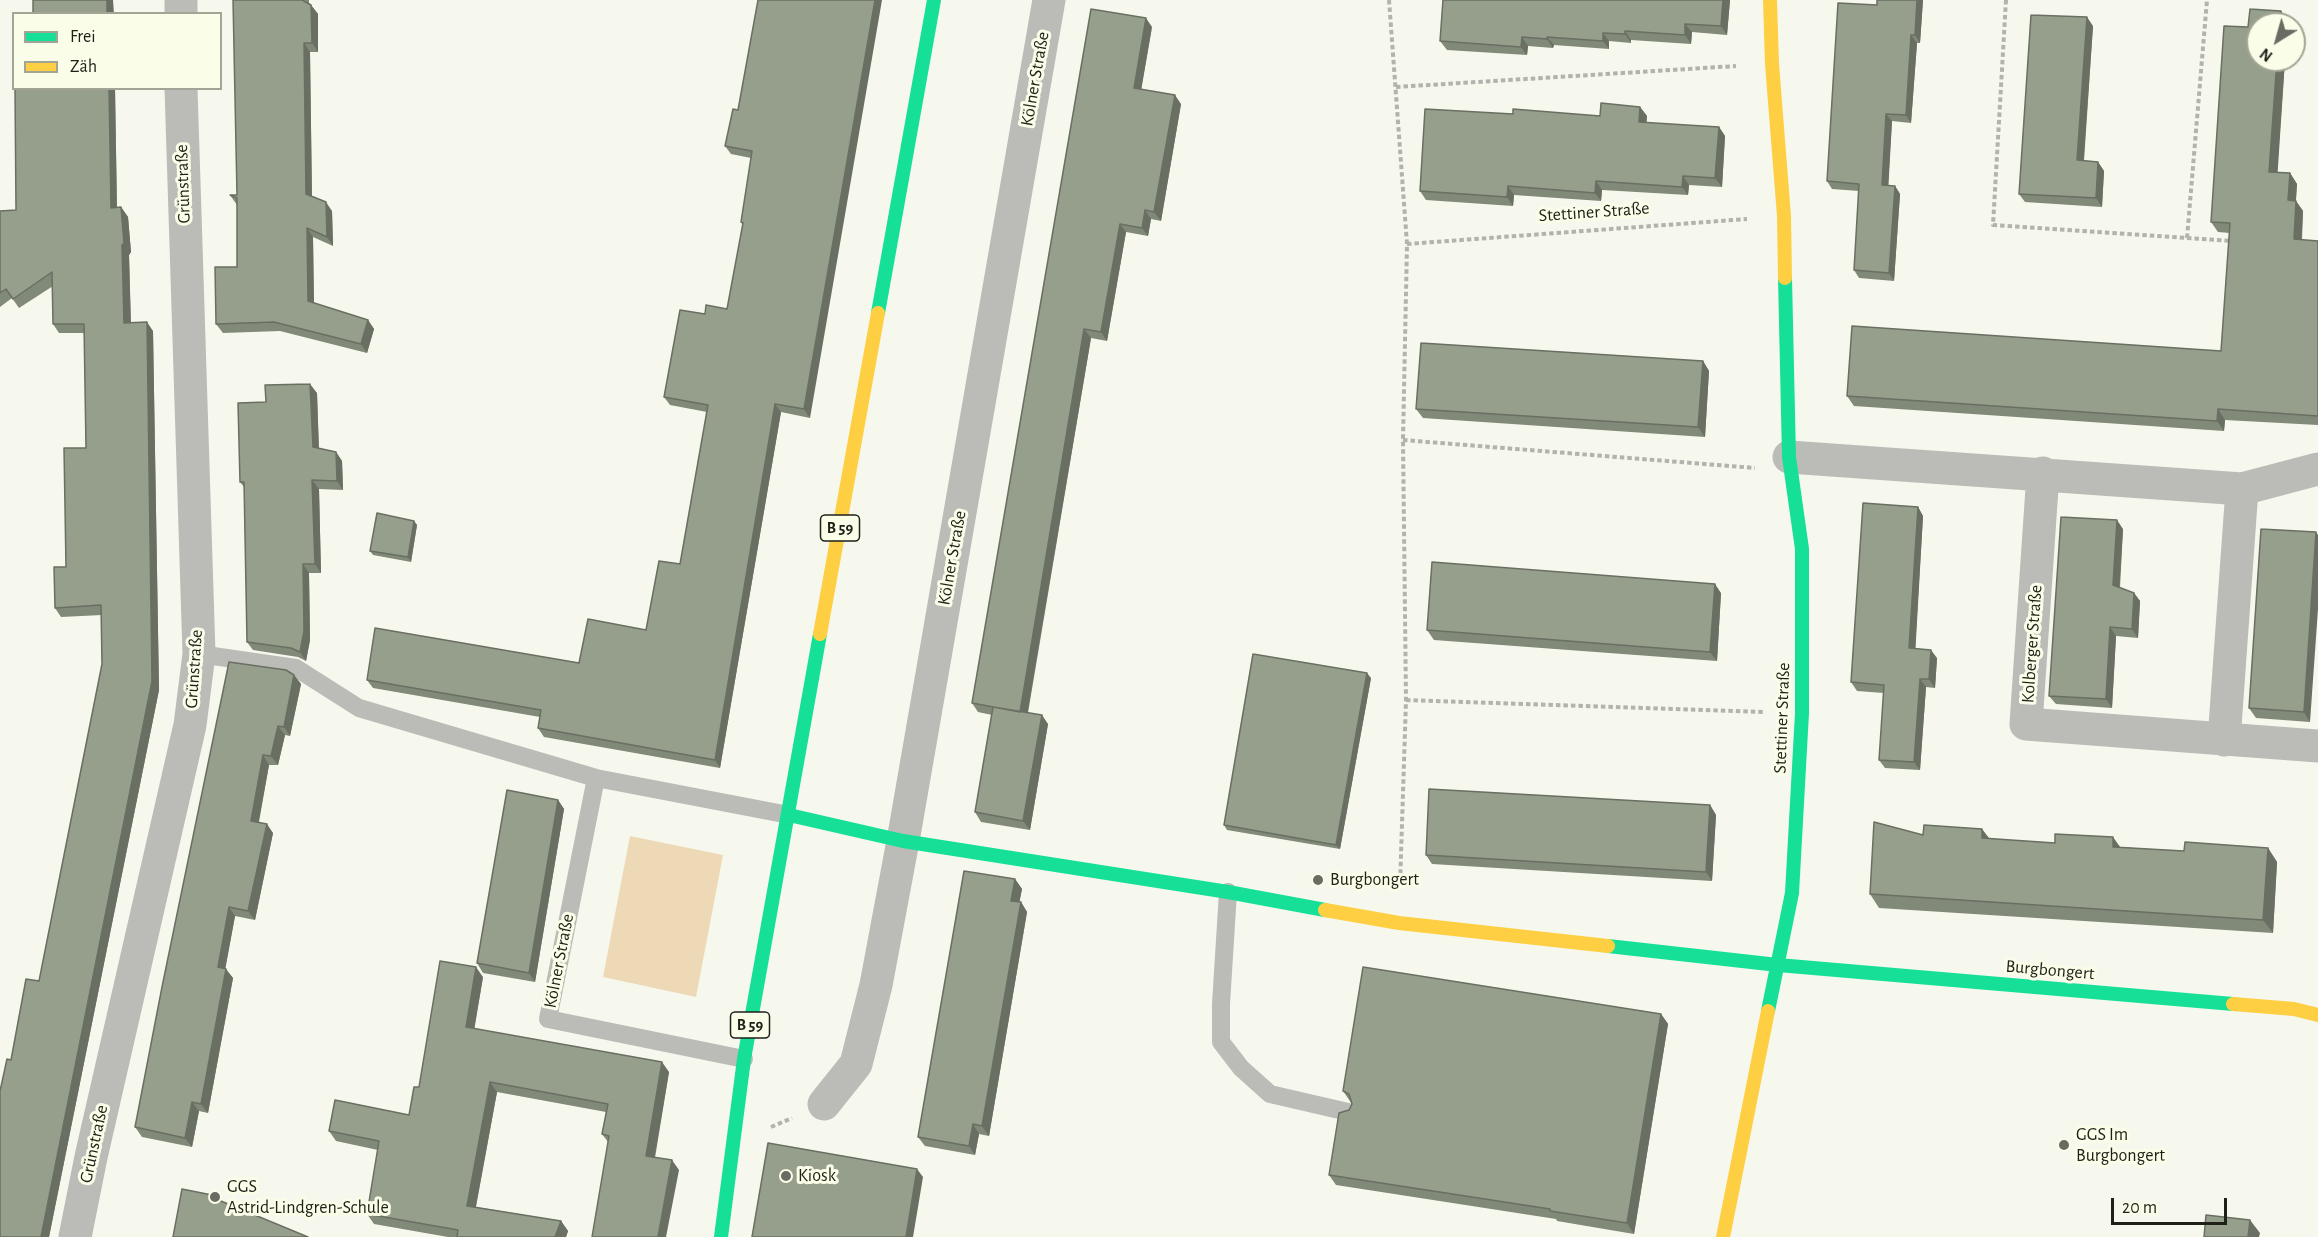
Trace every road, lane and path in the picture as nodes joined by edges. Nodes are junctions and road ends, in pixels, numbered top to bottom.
1 (934, 0) edge
2 (1049, 0) edge
3 (1389, 0) edge
4 (1770, 0) edge
5 (2006, 0) edge
6 (2207, 0) edge
7 (1772, 64) junction
8 (1396, 87) junction
9 (181, 90) edge
10 (1784, 216) junction
11 (2187, 238) junction
12 (2233, 242) edge
13 (1407, 244) junction
14 (1403, 440) junction
15 (1790, 464) junction
16 (2318, 469) edge
17 (2043, 473) junction
18 (2242, 489) junction
19 (199, 654) junction
20 (1406, 700) junction
21 (1802, 713) junction
22 (2224, 740) junction
23 (2318, 746) edge
24 (596, 778) junction
25 (789, 815) junction
26 (903, 842) junction
27 (1228, 892) junction
28 (1399, 923) junction
29 (1778, 965) junction
30 (2318, 1015) edge
31 (744, 1059) junction
32 (824, 1104) joint
33 (1348, 1112) edge
34 (732, 1144) junction
35 (75, 1237) edge
36 (720, 1237) edge
37 (1723, 1237) edge

1 - 25 street, B 59
2 - 26 street, Kölner Straße
3 - 8 path
4 - 7 street, Stettiner Straße
5 - 11 path
6 - 11 path
7 - 8 path
7 - 10 street, Stettiner Straße
8 - 13 path
9 - 19 street, Grünstraße
10 - 13 path, Stettiner Straße
10 - 15 street, Stettiner Straße
11 - 12 path
13 - 14 path
14 - 15 path
14 - 20 path
15 - 17 street
15 - 21 street, Stettiner Straße
16 - 18 street
17 - 18 street
17 - 22 street, Kolberger Straße
18 - 22 street
19 - 24 lane
19 - 35 street, Grünstraße
20 - 21 path
20 - 28 path
21 - 29 street, Stettiner Straße
22 - 23 street, Kolberger Straße
24 - 25 lane
24 - 31 lane, Kölner Straße
25 - 26 street, Burgbongert
25 - 31 street, B 59
26 - 27 street, Burgbongert
26 - 32 street, Kölner Straße
27 - 28 street, Burgbongert
27 - 33 lane
28 - 29 street, Burgbongert
29 - 30 street, Burgbongert
29 - 37 street
31 - 34 street, B 59
32 - 34 path
34 - 36 street, B 59

